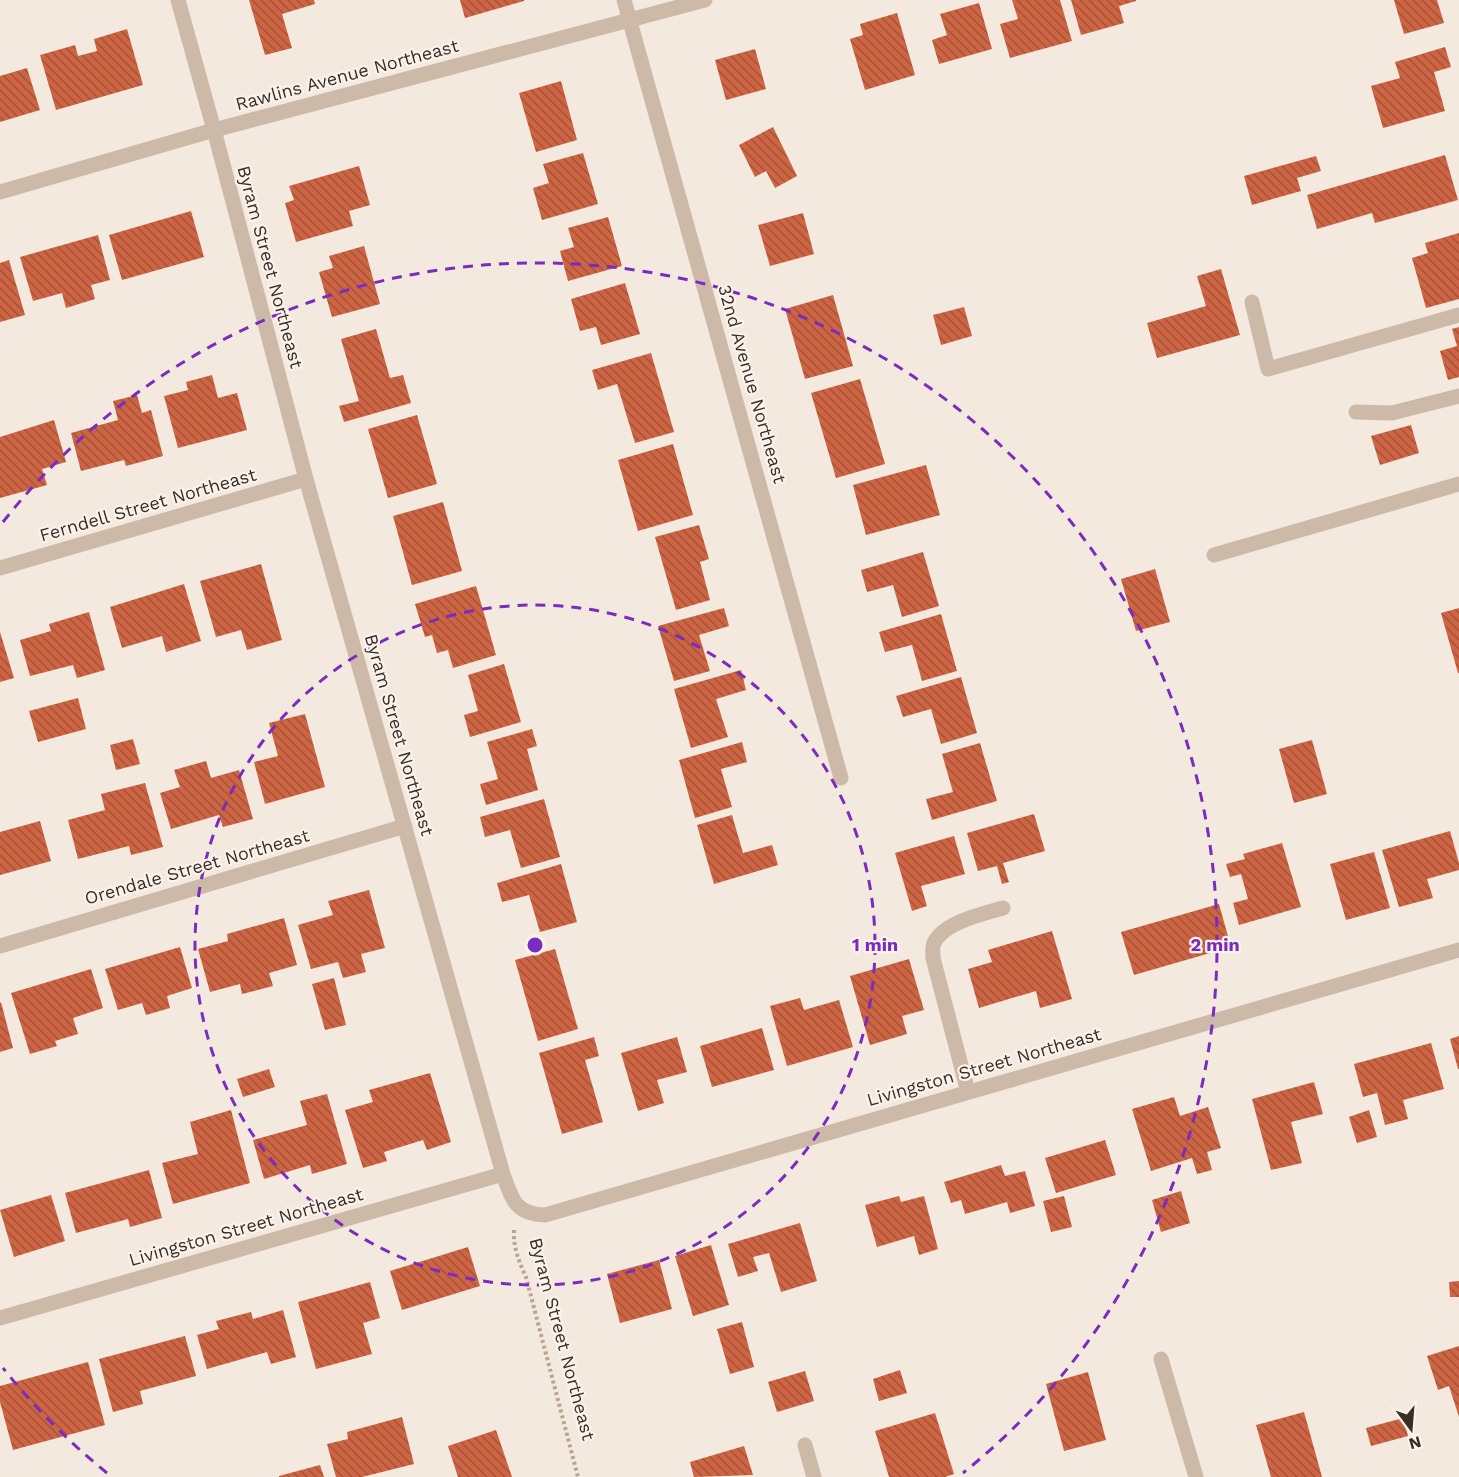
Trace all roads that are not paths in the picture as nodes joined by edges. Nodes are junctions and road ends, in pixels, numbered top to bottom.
1 (178, 0) edge
2 (624, 0) edge
3 (705, 0) edge
4 (630, 20) junction
5 (214, 130) junction
6 (0, 192) edge
7 (1252, 302) dead end
8 (1459, 315) edge
9 (1459, 396) edge
10 (1356, 412) dead end
11 (306, 479) junction
12 (1459, 484) edge
13 (1214, 555) dead end
14 (0, 568) edge
15 (841, 778) dead end
16 (405, 826) junction
17 (1003, 908) dead end
18 (0, 946) edge
19 (1459, 950) edge
20 (968, 1092) junction
21 (503, 1174) junction
22 (520, 1209) joint
23 (0, 1318) edge
24 (1161, 1359) dead end
25 (805, 1445) dead end
26 (814, 1477) edge
27 (1196, 1477) edge

1 - 5 street, Byram Street Northeast
2 - 4 street, 32nd Avenue Northeast
3 - 4 street, Rawlins Avenue Northeast
4 - 5 street, Rawlins Avenue Northeast
4 - 15 street, 32nd Avenue Northeast
5 - 6 street, Rawlins Avenue Northeast
5 - 11 street, Byram Street Northeast
7 - 8 street
9 - 10 street
11 - 14 street, Ferndell Street Northeast
11 - 16 street, Byram Street Northeast
12 - 13 street
16 - 18 street, Orendale Street Northeast
16 - 21 street, Byram Street Northeast
17 - 20 street
19 - 20 street, Livingston Street Northeast
20 - 22 street, Livingston Street Northeast
21 - 22 street, Byram Street Northeast
21 - 23 street, Livingston Street Northeast
24 - 27 street
25 - 26 street

